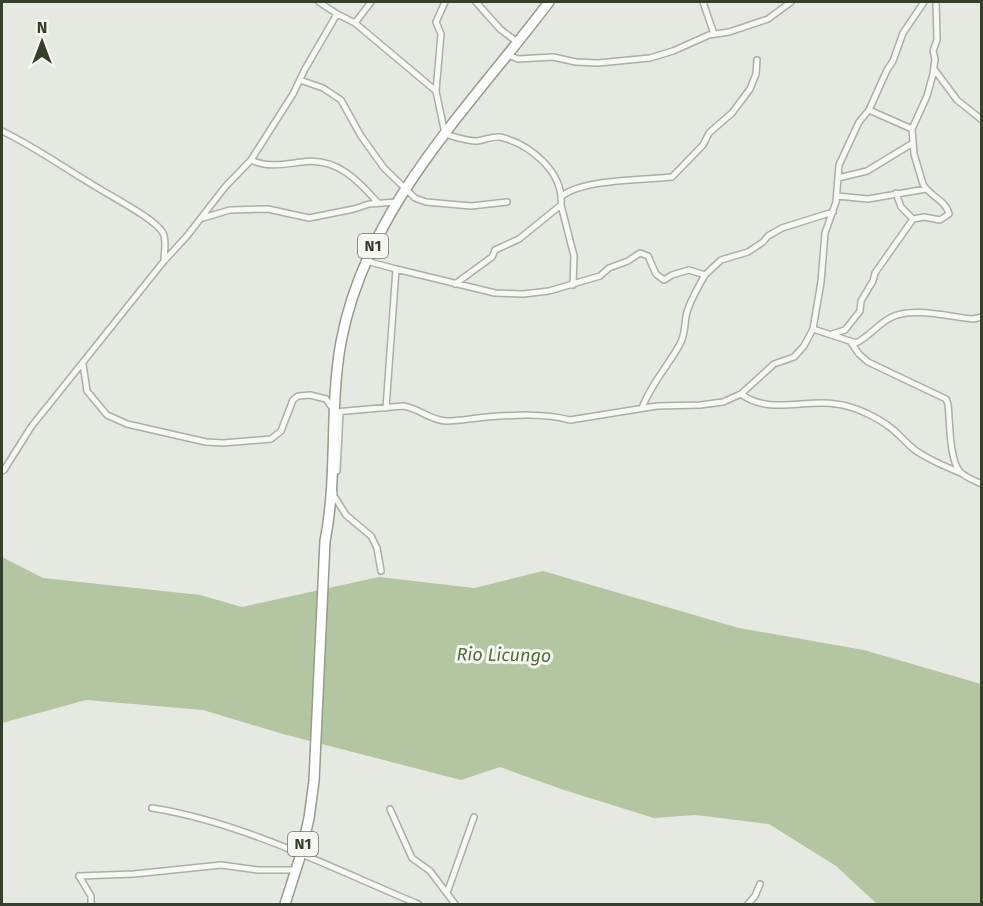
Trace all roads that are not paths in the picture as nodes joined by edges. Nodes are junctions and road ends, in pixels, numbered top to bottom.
1 (319, 2) edge
2 (371, 2) edge
3 (445, 2) edge
4 (476, 2) edge
5 (549, 2) edge
6 (703, 2) edge
7 (790, 2) edge
8 (924, 2) edge
9 (936, 2) edge
10 (337, 14) junction
11 (355, 22) junction
12 (714, 33) junction
13 (517, 42) junction
14 (507, 55) junction
15 (757, 60) dead end
16 (934, 69) junction
17 (300, 80) junction
18 (436, 91) junction
19 (869, 110) junction
20 (981, 120) edge
21 (912, 129) junction
22 (2, 130) edge
23 (445, 134) junction
24 (913, 143) junction
25 (251, 160) junction
26 (838, 178) junction
27 (407, 188) junction
28 (926, 189) junction
29 (896, 193) junction
30 (562, 196) junction
31 (837, 196) junction
32 (398, 202) junction
33 (507, 202) dead end
34 (378, 203) junction
35 (561, 205) junction
36 (833, 212) junction
37 (201, 218) junction
38 (913, 219) junction
39 (164, 261) junction
40 (366, 261) junction
41 (396, 269) junction
42 (705, 275) junction
43 (454, 284) junction
44 (573, 285) junction
45 (981, 317) edge
46 (813, 329) junction
47 (831, 334) junction
48 (850, 341) junction
49 (83, 364) junction
50 (741, 394) junction
51 (386, 408) junction
52 (642, 408) junction
53 (338, 412) junction
54 (2, 471) edge
55 (961, 473) junction
56 (981, 484) edge
57 (381, 571) dead end
58 (152, 808) dead end
59 (390, 809) dead end
60 (474, 816) dead end
61 (301, 854) junction
62 (295, 870) junction
63 (760, 884) dead end
64 (447, 893) junction
65 (91, 904) edge
66 (285, 904) edge
67 (418, 904) edge
68 (454, 904) edge
69 (748, 904) edge

1 - 10 street
2 - 11 street
3 - 18 street
4 - 13 street
5 - 13 highway, N1
6 - 12 street
7 - 12 street
8 - 19 street
9 - 16 street
10 - 11 street
10 - 17 street
11 - 18 street
12 - 14 street
13 - 14 highway, N1
14 - 23 highway, N1
15 - 30 street
16 - 20 street
16 - 21 street
17 - 25 street
17 - 27 street
18 - 23 street
19 - 21 street
19 - 26 street
21 - 24 street
22 - 39 street
23 - 27 highway, N1
23 - 30 street
24 - 26 street
24 - 28 street
25 - 34 street
25 - 37 street
26 - 31 street
27 - 32 highway, N1
27 - 33 street
28 - 29 street
28 - 38 street
29 - 31 street
29 - 38 street
30 - 35 street
31 - 36 street
32 - 34 street
32 - 40 highway, N1
34 - 37 street
35 - 43 street
35 - 44 street
36 - 42 street
36 - 46 street
37 - 39 street
38 - 47 street
39 - 49 street
40 - 41 street
40 - 53 highway, N1
41 - 43 street
41 - 51 street
42 - 44 street
42 - 52 street
43 - 44 street
45 - 48 street
46 - 47 street
46 - 50 street
47 - 48 street
48 - 55 street
49 - 53 street
49 - 54 street
50 - 52 street
50 - 55 street
51 - 52 street
51 - 53 street
53 - 57 street
53 - 61 highway, N1
55 - 56 street
58 - 61 street
59 - 64 street
60 - 64 street
61 - 62 highway, N1
61 - 67 street
62 - 65 street
62 - 66 highway, N1
63 - 69 street
64 - 68 street

